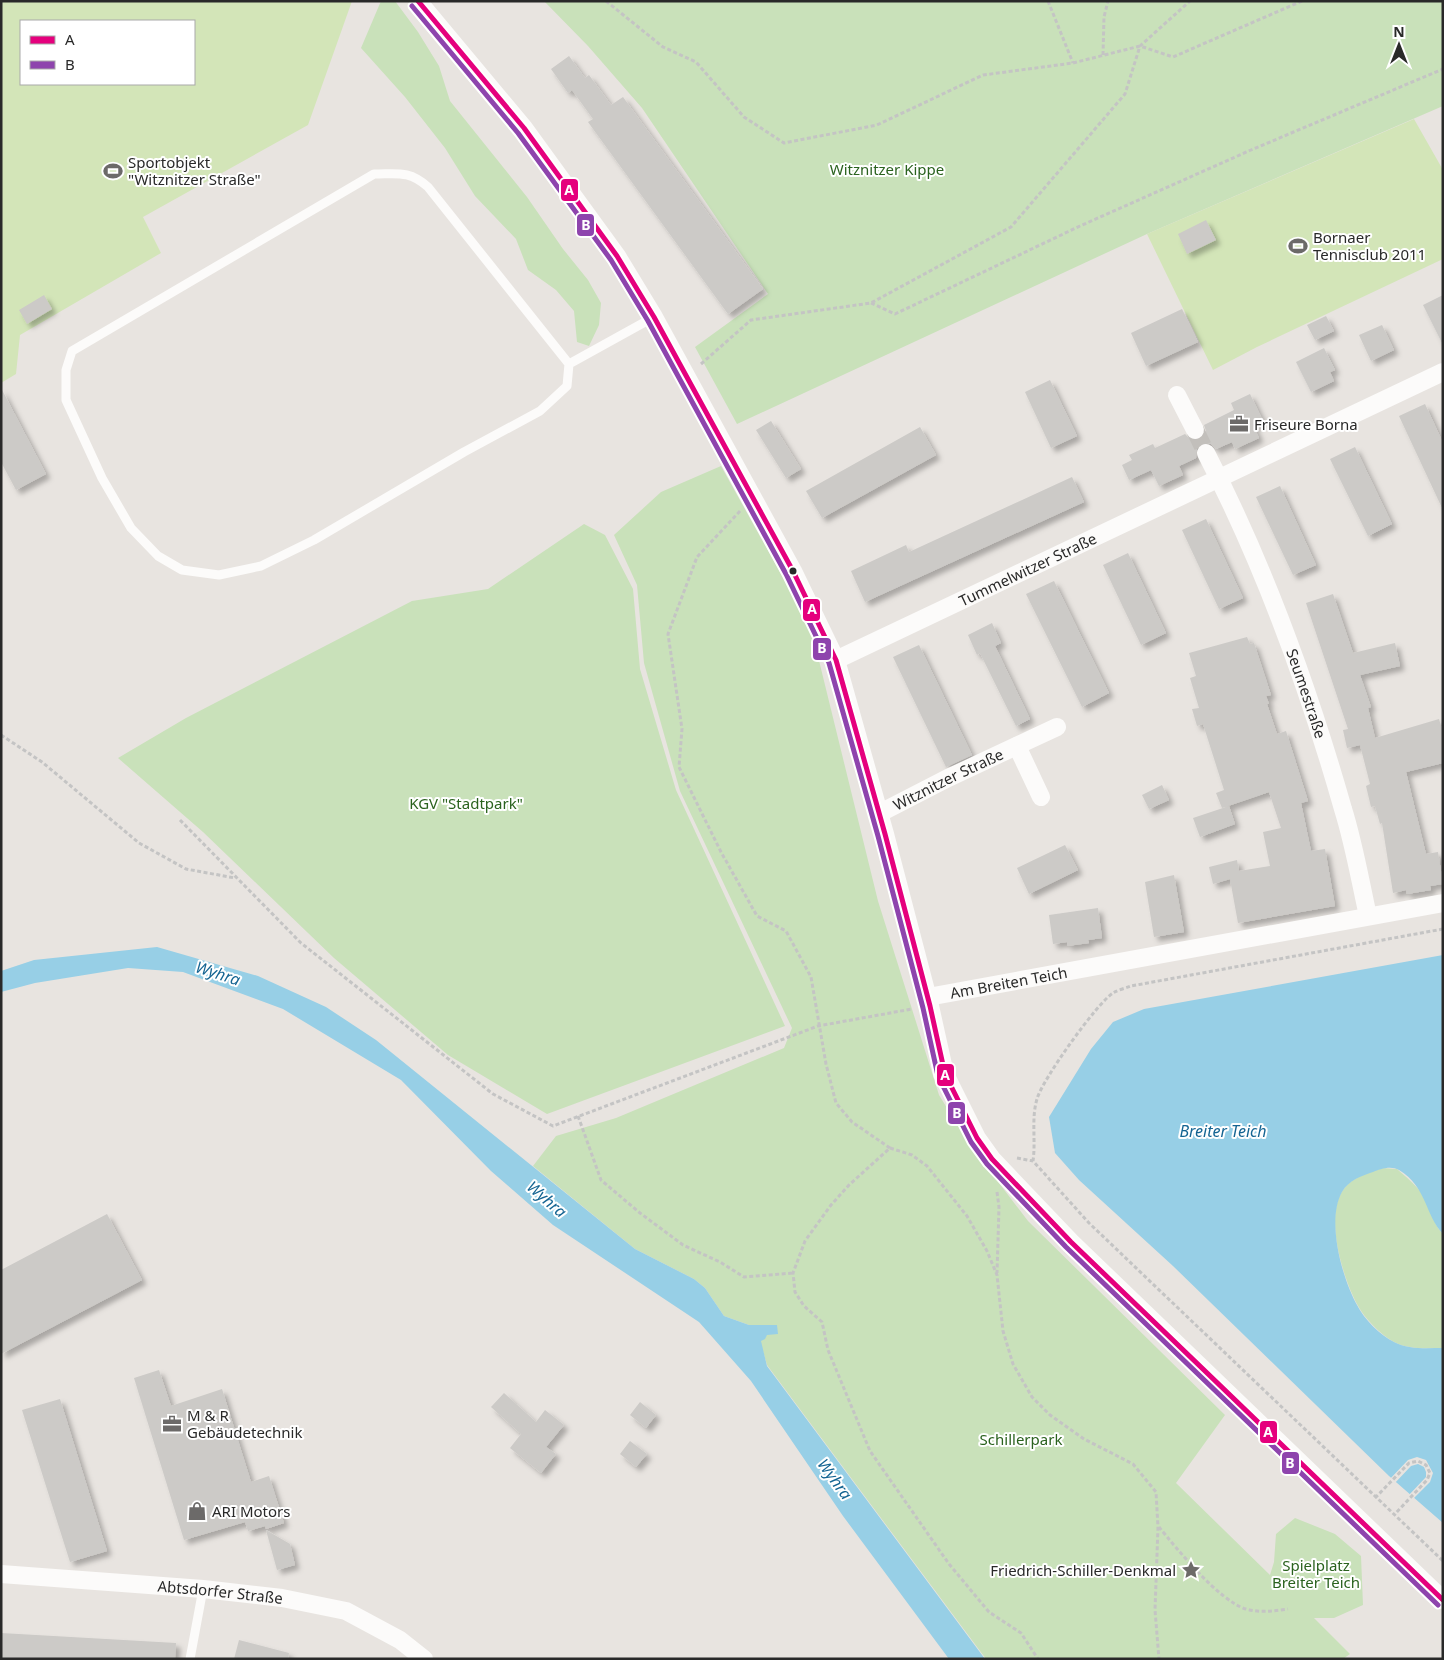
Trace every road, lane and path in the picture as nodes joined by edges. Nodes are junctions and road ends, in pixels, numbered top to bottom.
1 (418, 1) edge
2 (606, 1) edge
3 (1048, 1) edge
4 (1108, 1) edge
5 (1190, 1) edge
6 (1302, 1) edge
7 (1140, 46) junction
8 (1103, 55) junction
9 (1073, 63) junction
10 (1443, 69) edge
11 (871, 303) junction
12 (654, 317) junction
13 (569, 364) junction
14 (1443, 372) edge
15 (686, 374) junction
16 (1177, 395) dead end
17 (1194, 430) tunnel mouth
18 (1206, 453) tunnel mouth
19 (1220, 479) junction
20 (752, 498) junction
21 (836, 660) junction
22 (1057, 727) dead end
23 (1, 735) edge
24 (1017, 746) junction
25 (1040, 798) dead end
26 (880, 813) junction
27 (180, 820) dead end
28 (236, 878) junction
29 (1443, 903) edge
30 (1368, 916) junction
31 (1443, 929) edge
32 (929, 1001) junction
33 (818, 1026) junction
34 (578, 1116) junction
35 (890, 1148) junction
36 (992, 1159) junction
37 (1033, 1161) junction
38 (793, 1273) junction
39 (997, 1275) junction
40 (1375, 1498) junction
41 (1394, 1515) junction
42 (1158, 1527) junction
43 (1443, 1561) edge
44 (1, 1574) edge
45 (203, 1589) junction
46 (1443, 1600) edge
47 (1288, 1609) dead end
48 (190, 1659) edge
49 (424, 1659) edge
50 (1038, 1659) edge
51 (1159, 1659) edge

1 - 12 street, Witznitzer Straße
2 - 9 path
3 - 9 path
4 - 8 path
5 - 7 path
6 - 7 path
7 - 8 path
7 - 11 path
8 - 9 path
10 - 11 path
11 - 15 path
12 - 13 lane
12 - 15 street, Witznitzer Straße
13 - 13 lane
14 - 19 street, Tummelwitzer Straße
15 - 20 street, Witznitzer Straße
16 - 17 street
18 - 19 street
19 - 21 street, Tummelwitzer Straße
19 - 30 street, Seumestraße
20 - 21 street, Witznitzer Straße
20 - 33 path
21 - 26 street, Witznitzer Straße
22 - 24 street, Witznitzer Straße
23 - 28 path
24 - 25 street, Witznitzer Straße
24 - 26 street, Witznitzer Straße
26 - 32 street, Witznitzer Straße
27 - 28 path
28 - 34 path
29 - 30 street, Am Breiten Teich
30 - 32 street, Am Breiten Teich
31 - 37 path
32 - 33 path
32 - 36 street, Am Breiten Teich
33 - 34 path
33 - 35 path
34 - 38 path
35 - 38 path
35 - 39 path
36 - 37 path
36 - 39 path
36 - 46 street, Am Breiten Teich
37 - 40 path
38 - 50 path
39 - 42 path
40 - 41 path
40 - 41 path
41 - 43 path
42 - 47 path
42 - 51 path
44 - 45 street, Abtsdorfer Straße
45 - 48 lane
45 - 49 street, Abtsdorfer Straße

